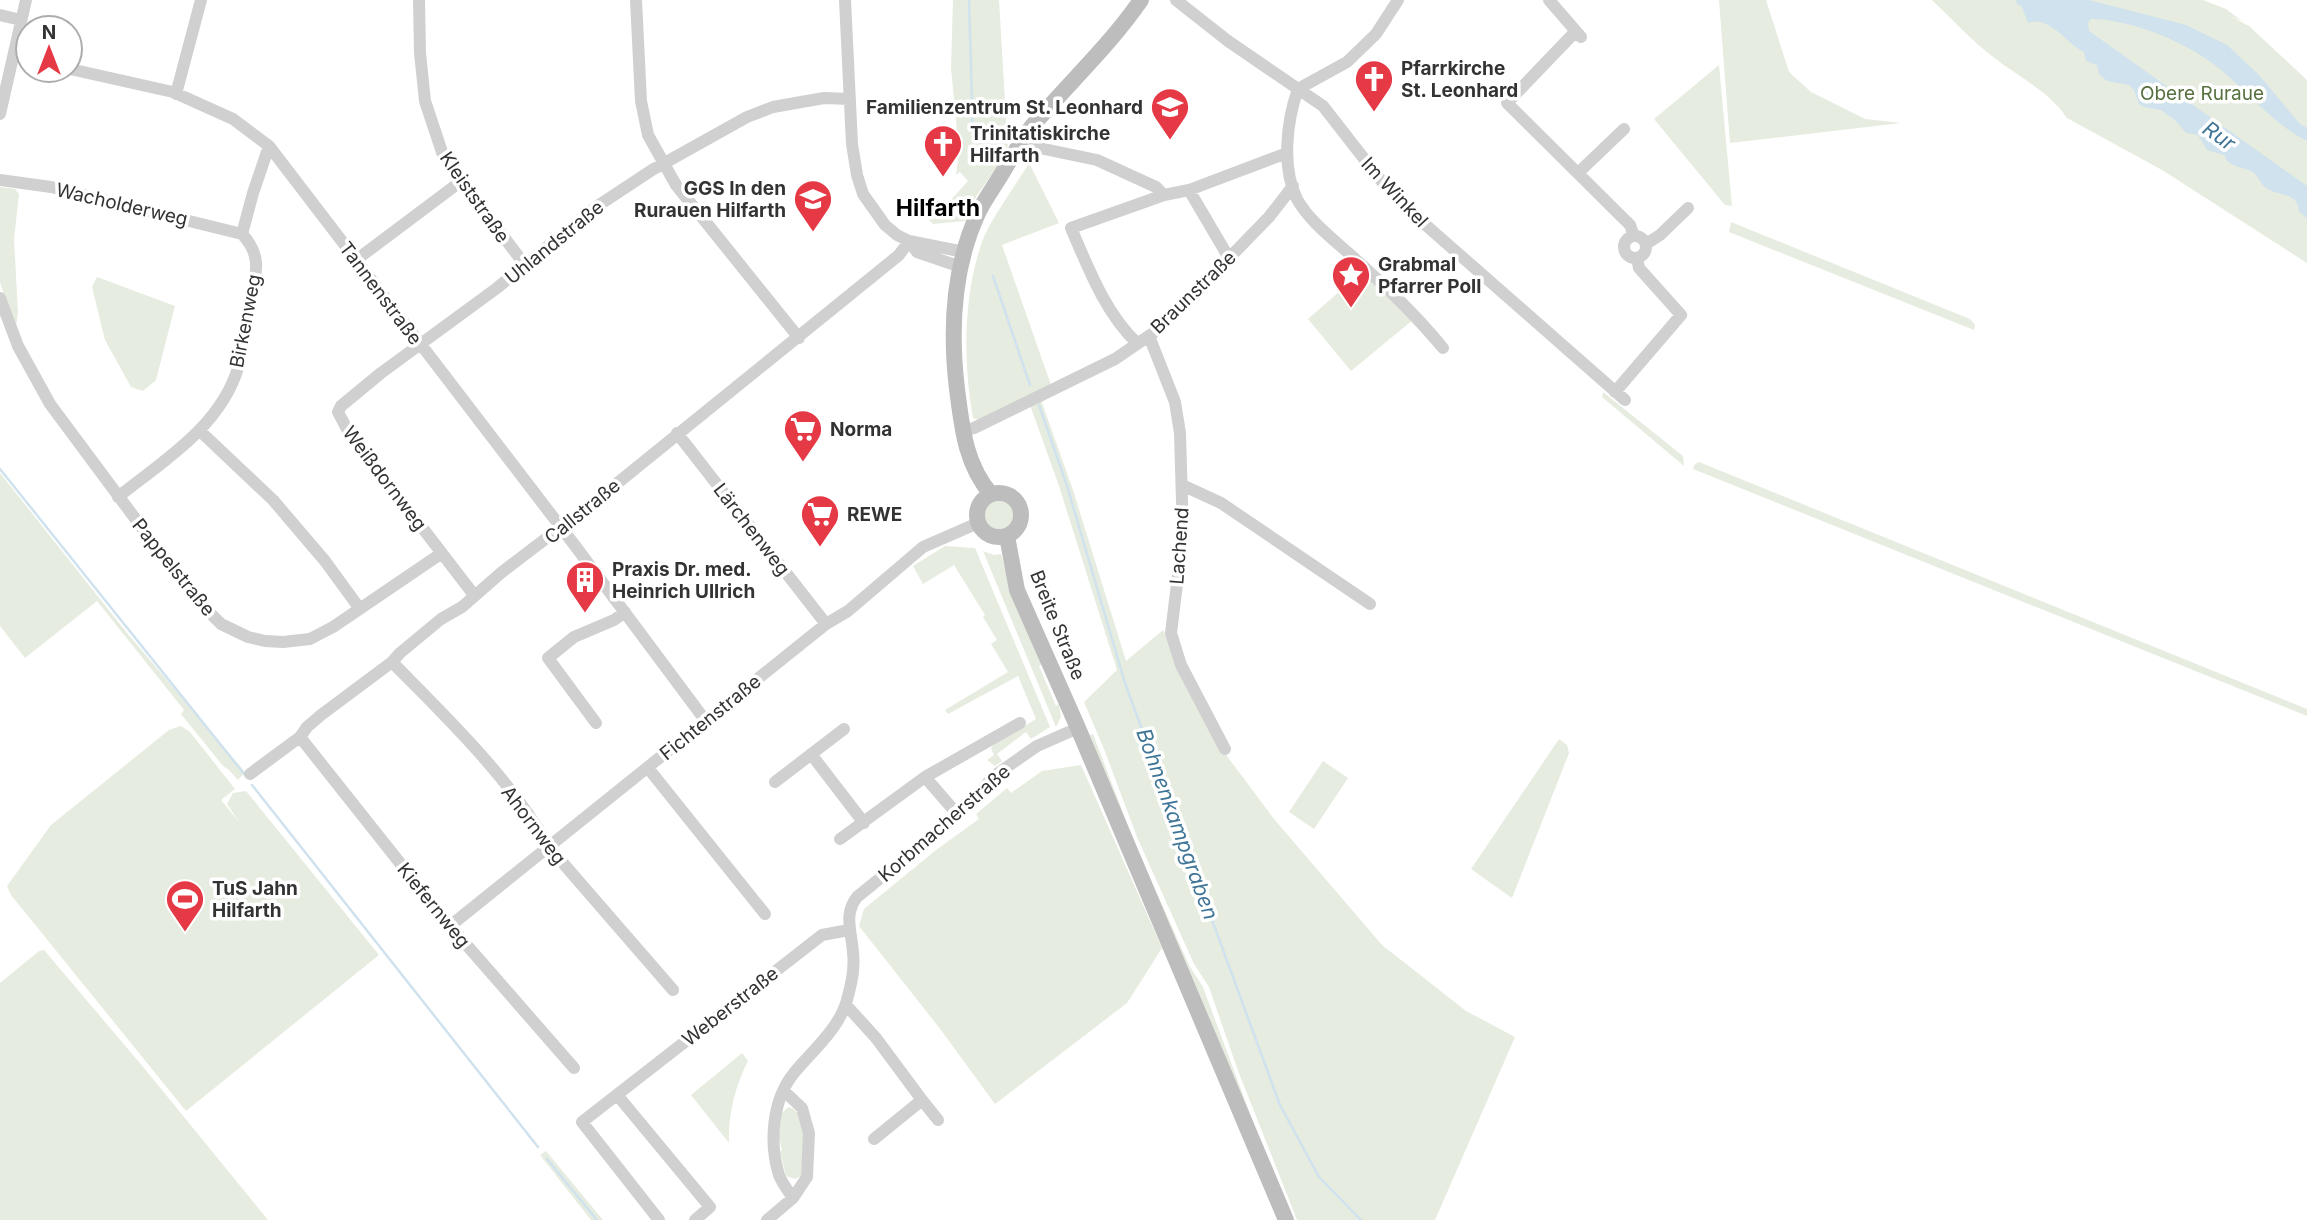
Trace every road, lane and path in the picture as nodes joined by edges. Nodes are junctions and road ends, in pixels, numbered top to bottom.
1 (201, 0) edge
2 (419, 0) edge
3 (635, 0) edge
4 (845, 0) edge
5 (1141, 0) edge
6 (1176, 0) edge
7 (1398, 0) edge
8 (1549, 0) edge
9 (14, 56) edge
10 (84, 72) edge
11 (1298, 89) junction
12 (176, 94) junction
13 (850, 99) junction
14 (0, 114) edge
15 (1624, 129) dead end
16 (1020, 144) junction
17 (269, 146) junction
18 (1287, 153) junction
19 (664, 164) junction
20 (1578, 173) junction
21 (0, 180) edge
22 (460, 182) junction
23 (1293, 186) junction
24 (1189, 190) junction
25 (1164, 195) junction
26 (1688, 208) dead end
27 (242, 234) junction
28 (1634, 236) junction
29 (909, 240) junction
30 (1646, 244) junction
31 (1229, 258) junction
32 (1637, 258) junction
33 (962, 259) junction
34 (356, 260) junction
35 (525, 265) junction
36 (0, 298) edge
37 (1149, 336) junction
38 (799, 338) junction
39 (1137, 343) junction
40 (420, 344) junction
41 (1443, 348) dead end
42 (201, 431) junction
43 (963, 431) junction
44 (677, 433) junction
45 (1182, 485) junction
46 (991, 494) junction
47 (118, 497) junction
48 (978, 523) junction
49 (561, 527) junction
50 (1007, 536) junction
51 (442, 554) junction
52 (474, 595) junction
53 (1370, 604) dead end
54 (360, 609) junction
55 (625, 612) junction
56 (826, 624) junction
57 (392, 662) junction
58 (705, 720) junction
59 (596, 723) dead end
60 (1020, 723) dead end
61 (1078, 728) junction
62 (844, 729) dead end
63 (300, 737) junction
64 (1225, 749) dead end
65 (811, 754) junction
66 (648, 768) junction
67 (250, 774) dead end
68 (925, 777) junction
69 (775, 782) dead end
70 (958, 816) junction
71 (864, 823) junction
72 (839, 839) dead end
73 (549, 847) junction
74 (765, 914) dead end
75 (450, 926) junction
76 (849, 930) junction
77 (673, 990) dead end
78 (846, 1005) junction
79 (574, 1068) dead end
80 (784, 1091) junction
81 (618, 1096) junction
82 (922, 1100) junction
83 (939, 1120) dead end
84 (874, 1139) dead end
85 (793, 1198) junction
86 (659, 1220) edge
87 (695, 1220) edge
88 (767, 1220) edge
89 (1286, 1220) edge

1 - 12 street
2 - 22 street, Kleiststraße
3 - 19 street
4 - 13 street
5 - 16 main road
6 - 11 street, Im Winkel
7 - 11 street
8 - 20 street
9 - 14 street
10 - 12 street, Tannenstraße
11 - 18 street
11 - 32 street, Im Winkel
12 - 17 street, Tannenstraße
13 - 19 street, Uhlandstraße
13 - 29 street
15 - 20 street
16 - 25 street
16 - 33 main road
17 - 27 street
17 - 34 street, Tannenstraße
18 - 23 street
18 - 24 street
19 - 35 street, Uhlandstraße
19 - 38 street
20 - 28 street
21 - 27 street, Wacholderweg
22 - 34 street
22 - 35 street, Kleiststraße
23 - 31 street, Braunstraße
23 - 41 street
24 - 25 street
24 - 31 street
25 - 39 street
26 - 30 street
27 - 42 street, Birkenweg
28 - 30 street
28 - 32 street
29 - 33 street
29 - 38 street, Callstraße
30 - 32 street
31 - 37 street, Braunstraße
33 - 43 main road
34 - 40 street, Tannenstraße
35 - 40 street, Uhlandstraße
36 - 47 street, Pappelstraße
37 - 39 street, Braunstraße
37 - 45 street, Lachend
38 - 44 street, Callstraße
39 - 43 street, Braunstraße
40 - 49 street, Tannenstraße
40 - 51 street, Weißdornweg
42 - 47 street, Birkenweg
42 - 54 street
43 - 46 main road
44 - 49 street, Callstraße
44 - 56 street, Lärchenweg
45 - 53 street
45 - 64 street, Lachend
46 - 48 main road
46 - 50 main road
47 - 54 street, Pappelstraße
48 - 50 main road
48 - 56 street, Fichtenstraße
49 - 52 street, Callstraße
49 - 55 street, Tannenstraße
50 - 61 main road, Breite Straße
51 - 52 street, Weißdornweg
51 - 54 street, Pappelstraße
52 - 57 street, Callstraße
55 - 58 street, Tannenstraße
55 - 59 street
56 - 58 street, Fichtenstraße
57 - 63 street, Callstraße
57 - 73 street, Ahornweg
58 - 66 street, Fichtenstraße
60 - 68 street
61 - 70 street, Korbmacherstraße
61 - 89 main road, Breite Straße
62 - 65 street
63 - 67 street, Callstraße
63 - 75 street, Kiefernweg
65 - 69 street
65 - 71 street
66 - 73 street, Fichtenstraße
66 - 74 street
68 - 70 street
68 - 71 street
70 - 76 street, Korbmacherstraße
71 - 72 street
73 - 75 street, Fichtenstraße
73 - 77 street, Ahornweg
75 - 79 street, Kiefernweg
76 - 78 street, Korbmacherstraße
76 - 81 street, Weberstraße
78 - 80 street, Korbmacherstraße
78 - 82 street
80 - 85 street, Korbmacherstraße
80 - 85 street
81 - 86 street, Weberstraße
81 - 87 street
82 - 83 street
82 - 84 street
85 - 88 street

